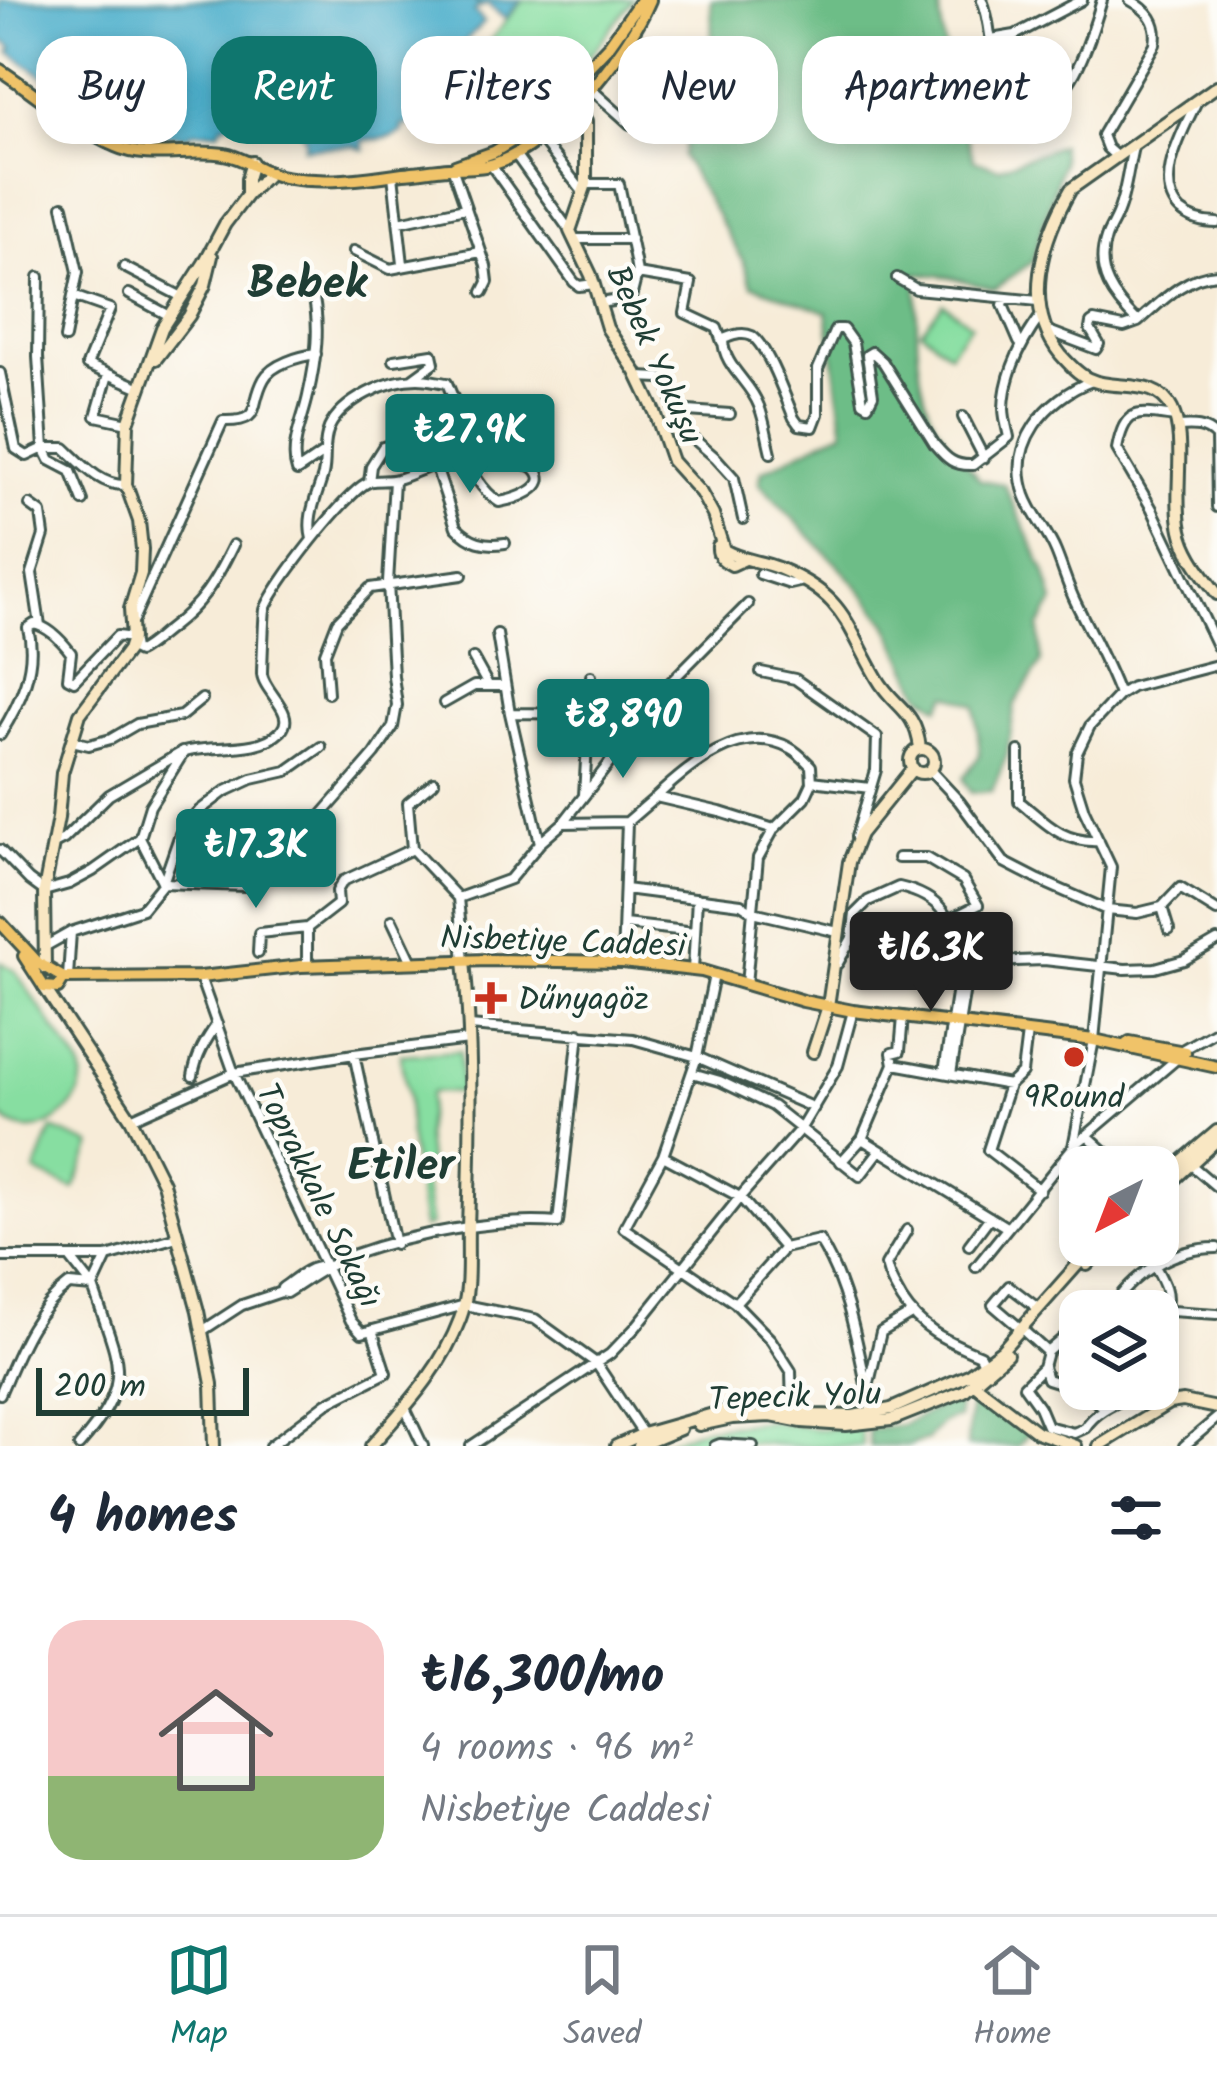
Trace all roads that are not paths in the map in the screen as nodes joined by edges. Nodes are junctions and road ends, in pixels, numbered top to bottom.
1 (640, 0) edge
2 (650, 0) edge
3 (982, 0) edge
4 (1082, 0) edge
5 (1102, 0) edge
6 (1130, 0) edge
7 (991, 36) edge
8 (1010, 36) edge
9 (594, 62) edge
10 (594, 68) edge
11 (0, 70) edge
12 (1072, 75) edge
13 (602, 76) junction
14 (594, 84) edge
15 (1217, 86) edge
16 (594, 92) edge
17 (1197, 102) junction
18 (618, 113) edge
19 (517, 144) edge
20 (524, 144) edge
21 (549, 144) edge
22 (586, 144) edge
23 (1133, 146) junction
24 (513, 149) junction
25 (1117, 157) junction
26 (252, 162) junction
27 (491, 165) junction
28 (452, 167) junction
29 (268, 173) junction
30 (393, 175) junction
31 (585, 188) junction
32 (248, 195) junction
33 (63, 206) dead end
34 (464, 208) junction
35 (399, 222) junction
36 (1217, 223) edge
37 (572, 235) junction
38 (631, 239) junction
39 (214, 246) junction
40 (354, 251) dead end
41 (481, 252) junction
42 (403, 264) junction
43 (124, 268) dead end
44 (637, 274) junction
45 (1217, 274) edge
46 (39, 277) dead end
47 (897, 278) dead end
48 (594, 284) junction
49 (312, 290) dead end
50 (483, 292) dead end
51 (129, 294) dead end
52 (73, 296) junction
53 (182, 297) junction
54 (1005, 298) junction
55 (1038, 301) junction
56 (598, 303) junction
57 (170, 316) junction
58 (1040, 317) junction
59 (1138, 322) junction
60 (1046, 330) junction
61 (65, 338) dead end
62 (722, 342) junction
63 (1020, 344) junction
64 (316, 354) junction
65 (394, 360) dead end
66 (0, 373) edge
67 (108, 375) junction
68 (638, 377) junction
69 (411, 380) junction
70 (1092, 381) junction
71 (143, 383) junction
72 (454, 400) dead end
73 (674, 410) junction
74 (730, 414) dead end
75 (963, 417) dead end
76 (1176, 422) junction
77 (128, 423) junction
78 (496, 439) dead end
79 (437, 446) junction
80 (44, 448) junction
81 (323, 453) junction
82 (771, 453) dead end
83 (984, 458) junction
84 (434, 460) junction
85 (394, 480) junction
86 (369, 482) junction
87 (126, 484) junction
88 (83, 501) dead end
89 (30, 505) dead end
90 (1217, 507) edge
91 (743, 519) dead end
92 (312, 539) junction
93 (505, 543) dead end
94 (232, 545) dead end
95 (760, 574) dead end
96 (461, 575) dead end
97 (803, 580) junction
98 (388, 584) junction
99 (1214, 589) edge
100 (748, 604) dead end
101 (1217, 606) edge
102 (132, 621) junction
103 (40, 625) junction
104 (497, 634) dead end
105 (132, 638) junction
106 (1217, 646) edge
107 (473, 658) dead end
108 (1217, 664) edge
109 (761, 672) dead end
110 (591, 676) dead end
111 (488, 686) junction
112 (506, 686) junction
113 (328, 693) dead end
114 (1119, 695) junction
115 (202, 699) dead end
116 (444, 703) dead end
117 (510, 713) junction
118 (589, 714) junction
119 (0, 735) edge
120 (71, 741) junction
121 (321, 747) dead end
122 (920, 748) junction
123 (1019, 751) dead end
124 (184, 752) junction
125 (913, 768) junction
126 (930, 770) junction
127 (812, 781) junction
128 (434, 782) dead end
129 (870, 788) junction
130 (584, 796) junction
131 (656, 797) junction
132 (627, 822) junction
133 (562, 823) junction
134 (774, 829) junction
135 (140, 838) junction
136 (1099, 841) junction
137 (540, 843) junction
138 (53, 844) junction
139 (412, 849) junction
140 (0, 850) edge
141 (898, 858) dead end
142 (849, 862) junction
143 (163, 883) junction
144 (625, 889) junction
145 (44, 891) junction
146 (458, 898) junction
147 (697, 898) junction
148 (1162, 908) junction
149 (1107, 910) junction
150 (1217, 911) edge
151 (753, 912) junction
152 (392, 920) dead end
153 (948, 920) junction
154 (623, 924) junction
155 (0, 927) edge
156 (308, 928) junction
157 (1169, 930) dead end
158 (71, 932) junction
159 (695, 932) junction
160 (838, 932) junction
161 (852, 938) junction
162 (1217, 941) edge
163 (885, 943) junction
164 (46, 946) junction
165 (927, 952) junction
166 (258, 953) dead end
167 (464, 961) junction
168 (622, 962) junction
169 (963, 962) junction
170 (413, 963) junction
171 (307, 966) junction
172 (1101, 968) junction
173 (693, 970) junction
174 (832, 972) junction
175 (714, 975) junction
176 (200, 977) junction
177 (53, 980) junction
178 (746, 984) junction
179 (828, 1006) junction
180 (853, 1011) junction
181 (903, 1017) junction
182 (955, 1023) junction
183 (218, 1024) junction
184 (1217, 1030) edge
185 (1027, 1032) junction
186 (469, 1033) junction
187 (579, 1033) junction
188 (1094, 1040) junction
189 (1198, 1041) junction
190 (813, 1052) dead end
191 (354, 1054) junction
192 (1179, 1054) junction
193 (697, 1057) junction
194 (1213, 1061) edge
195 (894, 1064) junction
196 (692, 1072) junction
197 (234, 1073) junction
198 (948, 1073) junction
199 (193, 1076) dead end
200 (1009, 1085) junction
201 (814, 1108) junction
202 (1080, 1110) junction
203 (131, 1119) junction
204 (1105, 1120) junction
205 (801, 1128) junction
206 (1076, 1130) junction
207 (1088, 1135) junction
208 (1217, 1136) edge
209 (862, 1139) junction
210 (1073, 1146) edge
211 (1074, 1146) edge
212 (1100, 1146) edge
213 (880, 1150) junction
214 (663, 1156) junction
215 (842, 1162) junction
216 (1185, 1164) junction
217 (1059, 1165) edge
218 (1179, 1168) edge
219 (1179, 1171) edge
220 (1217, 1187) edge
221 (1040, 1190) junction
222 (740, 1197) junction
223 (989, 1217) junction
224 (468, 1227) junction
225 (1006, 1227) junction
226 (907, 1230) dead end
227 (178, 1236) junction
228 (395, 1244) junction
229 (969, 1245) dead end
230 (784, 1248) junction
231 (1217, 1248) edge
232 (1, 1254) edge
233 (1179, 1254) edge
234 (107, 1257) junction
235 (71, 1259) junction
236 (1077, 1266) edge
237 (1086, 1266) edge
238 (1155, 1266) joint
239 (976, 1267) dead end
240 (326, 1268) junction
241 (684, 1268) junction
242 (92, 1287) junction
243 (1126, 1290) edge
244 (735, 1303) junction
245 (465, 1306) junction
246 (1039, 1309) junction
247 (910, 1314) junction
248 (1217, 1315) edge
249 (372, 1330) junction
250 (202, 1331) junction
251 (1024, 1331) junction
252 (1059, 1342) edge
253 (1047, 1352) junction
254 (596, 1363) junction
255 (984, 1364) junction
256 (1043, 1367) junction
257 (966, 1383) junction
258 (1059, 1383) edge
259 (867, 1390) junction
260 (0, 1394) edge
261 (1202, 1404) junction
262 (405, 1408) junction
263 (1217, 1408) edge
264 (1103, 1410) edge
265 (792, 1415) junction
266 (873, 1418) junction
267 (1213, 1421) edge
268 (644, 1441) edge
269 (1198, 1442) edge
270 (80, 1446) edge
271 (214, 1446) edge
272 (270, 1446) edge
273 (371, 1446) edge
274 (423, 1446) edge
275 (471, 1446) edge
276 (616, 1446) edge
277 (715, 1446) edge
278 (753, 1446) edge
279 (1076, 1446) edge
280 (1099, 1446) edge
281 (1184, 1446) edge

1 - 9 main road
2 - 13 main road
3 - 7 street
4 - 8 street
5 - 12 street
6 - 25 street
10 - 13 main road
11 - 26 main road
13 - 14 main road
15 - 17 street
16 - 18 street
17 - 23 street
17 - 36 street
19 - 24 main road
20 - 24 main road
21 - 31 street
22 - 31 street
23 - 25 street
23 - 59 street
24 - 27 main road
24 - 28 main road
24 - 37 street
25 - 55 street
26 - 29 main road
26 - 32 street
27 - 28 main road
27 - 48 street
28 - 30 main road
28 - 34 street
29 - 30 main road
29 - 32 street
30 - 35 street
31 - 37 street
31 - 38 street
32 - 39 street
33 - 52 street
34 - 35 street
34 - 41 street
35 - 42 street
37 - 38 street
37 - 48 street, Bebek Yokuşu
38 - 44 street
39 - 53 street
39 - 71 street
40 - 42 street
41 - 42 street
41 - 50 street
43 - 53 street
44 - 56 street
44 - 62 street
45 - 59 street
46 - 80 street
47 - 54 street
48 - 56 street, Bebek Yokuşu
49 - 64 street
51 - 57 street
52 - 61 street
52 - 67 street
53 - 57 street
54 - 55 street
54 - 63 street
55 - 58 street
56 - 68 street, Bebek Yokuşu
57 - 71 street
58 - 60 street
58 - 63 street
59 - 60 street
60 - 70 street
62 - 82 street
62 - 83 street
63 - 83 street
64 - 81 street
64 - 102 street
65 - 69 street
66 - 80 street
67 - 71 street
67 - 77 street
68 - 73 street
68 - 97 street, Bebek Yokuşu
69 - 72 street
69 - 81 street
70 - 76 street
70 - 114 street
71 - 77 street
73 - 74 street
73 - 91 street
75 - 83 street
76 - 90 street
76 - 99 street
76 - 106 street
77 - 87 street
78 - 79 street
79 - 84 street
79 - 86 street
80 - 87 street
80 - 88 street
81 - 92 street
84 - 85 street
84 - 93 street
85 - 86 street
85 - 98 street
86 - 92 street
87 - 102 street
89 - 103 street
92 - 124 street
94 - 105 street
95 - 97 street
96 - 98 street
97 - 122 street
98 - 113 street
98 - 143 street
99 - 101 street
100 - 130 street
102 - 105 street
103 - 105 street
103 - 119 street
104 - 112 street
105 - 120 street
107 - 111 street
108 - 114 street
109 - 129 street
110 - 118 street
111 - 112 street
111 - 116 street
112 - 117 street
114 - 136 street
115 - 120 street
117 - 118 street
117 - 137 street
118 - 130 street
120 - 138 street
121 - 143 street
122 - 125 street
122 - 126 street
123 - 136 street
124 - 135 street
124 - 138 street
125 - 126 street
125 - 142 street
126 - 149 street
127 - 129 street
127 - 131 street
127 - 134 street
128 - 139 street
129 - 142 street
130 - 133 street
131 - 132 street
131 - 134 street
132 - 133 street
132 - 144 street
133 - 137 street
134 - 151 street
135 - 143 street
135 - 145 street
136 - 149 street
137 - 146 street
138 - 145 street
139 - 146 street
139 - 156 street
140 - 145 street
141 - 153 street
142 - 160 street
143 - 158 street
144 - 147 street
144 - 154 street
145 - 164 street
146 - 167 street
147 - 151 street
147 - 159 street
148 - 149 street
148 - 150 street
148 - 157 street
149 - 172 street
151 - 160 street
151 - 178 street
152 - 170 street
153 - 161 street
153 - 169 street
154 - 159 street
154 - 168 street
155 - 177 main road
156 - 166 street
156 - 171 street
158 - 164 street
158 - 177 street
159 - 173 street
160 - 174 street
161 - 163 street
161 - 174 street
162 - 172 street
163 - 165 street
163 - 165 street
164 - 177 street
165 - 169 street
167 - 168 main road, Nisbetiye Caddesi
167 - 170 main road, Nisbetiye Caddesi
167 - 186 street
168 - 173 main road, Nisbetiye Caddesi
169 - 172 street
169 - 182 street
170 - 171 main road, Nisbetiye Caddesi
171 - 176 main road, Nisbetiye Caddesi
172 - 188 street
173 - 175 main road, Nisbetiye Caddesi
174 - 179 street
175 - 178 main road, Nisbetiye Caddesi
175 - 193 street
176 - 177 main road, Nisbetiye Caddesi
176 - 183 street, Toprakkale Sokağı
177 - 203 street
178 - 179 main road, Nisbetiye Caddesi
179 - 180 main road, Nisbetiye Caddesi
179 - 190 street
180 - 181 main road, Nisbetiye Caddesi
180 - 201 street
181 - 182 main road, Nisbetiye Caddesi
181 - 195 street
182 - 185 main road, Nisbetiye Caddesi
182 - 198 street
183 - 197 street, Toprakkale Sokağı
183 - 199 street
184 - 189 street
185 - 188 main road, Nisbetiye Caddesi
185 - 200 street
186 - 187 street
186 - 191 street
186 - 224 street
187 - 193 street
187 - 224 street
188 - 192 main road, Nisbetiye Caddesi
188 - 202 street
189 - 192 street
189 - 194 street
191 - 197 street
191 - 228 street
192 - 194 main road, Nisbetiye Caddesi
192 - 204 street
193 - 196 street
193 - 201 street
195 - 198 street
195 - 209 street
196 - 205 street
196 - 214 street
197 - 203 street
197 - 240 street, Toprakkale Sokağı
198 - 200 street
200 - 221 street
201 - 205 street
202 - 204 street
202 - 206 street
203 - 227 street
204 - 207 street
205 - 215 street
205 - 222 street
206 - 207 street
206 - 210 street
207 - 211 street
207 - 212 street
208 - 216 street
209 - 213 street
209 - 215 street
213 - 215 street
213 - 223 street
214 - 222 street
214 - 241 street
216 - 218 street
216 - 219 street
216 - 220 street
217 - 221 street
221 - 225 street
222 - 230 street
222 - 241 street
223 - 225 street
223 - 229 street
224 - 228 street
224 - 245 street
225 - 239 street
226 - 247 street
227 - 234 street
227 - 250 street
228 - 240 street
230 - 244 street
230 - 259 street
231 - 233 street
232 - 235 street
234 - 235 street
234 - 242 street
235 - 242 street
236 - 246 street, Tepecik Yolu
237 - 251 street, Tepecik Yolu
238 - 243 street
238 - 248 street
240 - 249 street, Toprakkale Sokağı
240 - 250 street
241 - 244 street
241 - 254 street
242 - 260 street
242 - 270 street
244 - 265 street
245 - 249 street, Toprakkale Sokağı
245 - 254 street
245 - 262 street
246 - 251 street, Tepecik Yolu
246 - 251 street
247 - 255 street
247 - 259 street
249 - 272 street
250 - 271 street
251 - 253 street
251 - 255 street, Tepecik Yolu
251 - 257 street, Tepecik Yolu
252 - 253 street
253 - 256 street
254 - 268 street
254 - 275 street
255 - 257 street, Tepecik Yolu
256 - 258 street
256 - 264 street
257 - 266 street, Tepecik Yolu
257 - 279 street
259 - 266 street
261 - 263 street
261 - 267 street
261 - 280 street
262 - 273 street
262 - 274 street
265 - 266 street, Tepecik Yolu
265 - 268 street, Tepecik Yolu
267 - 269 street
268 - 276 street, Tepecik Yolu
269 - 281 street
277 - 278 street

